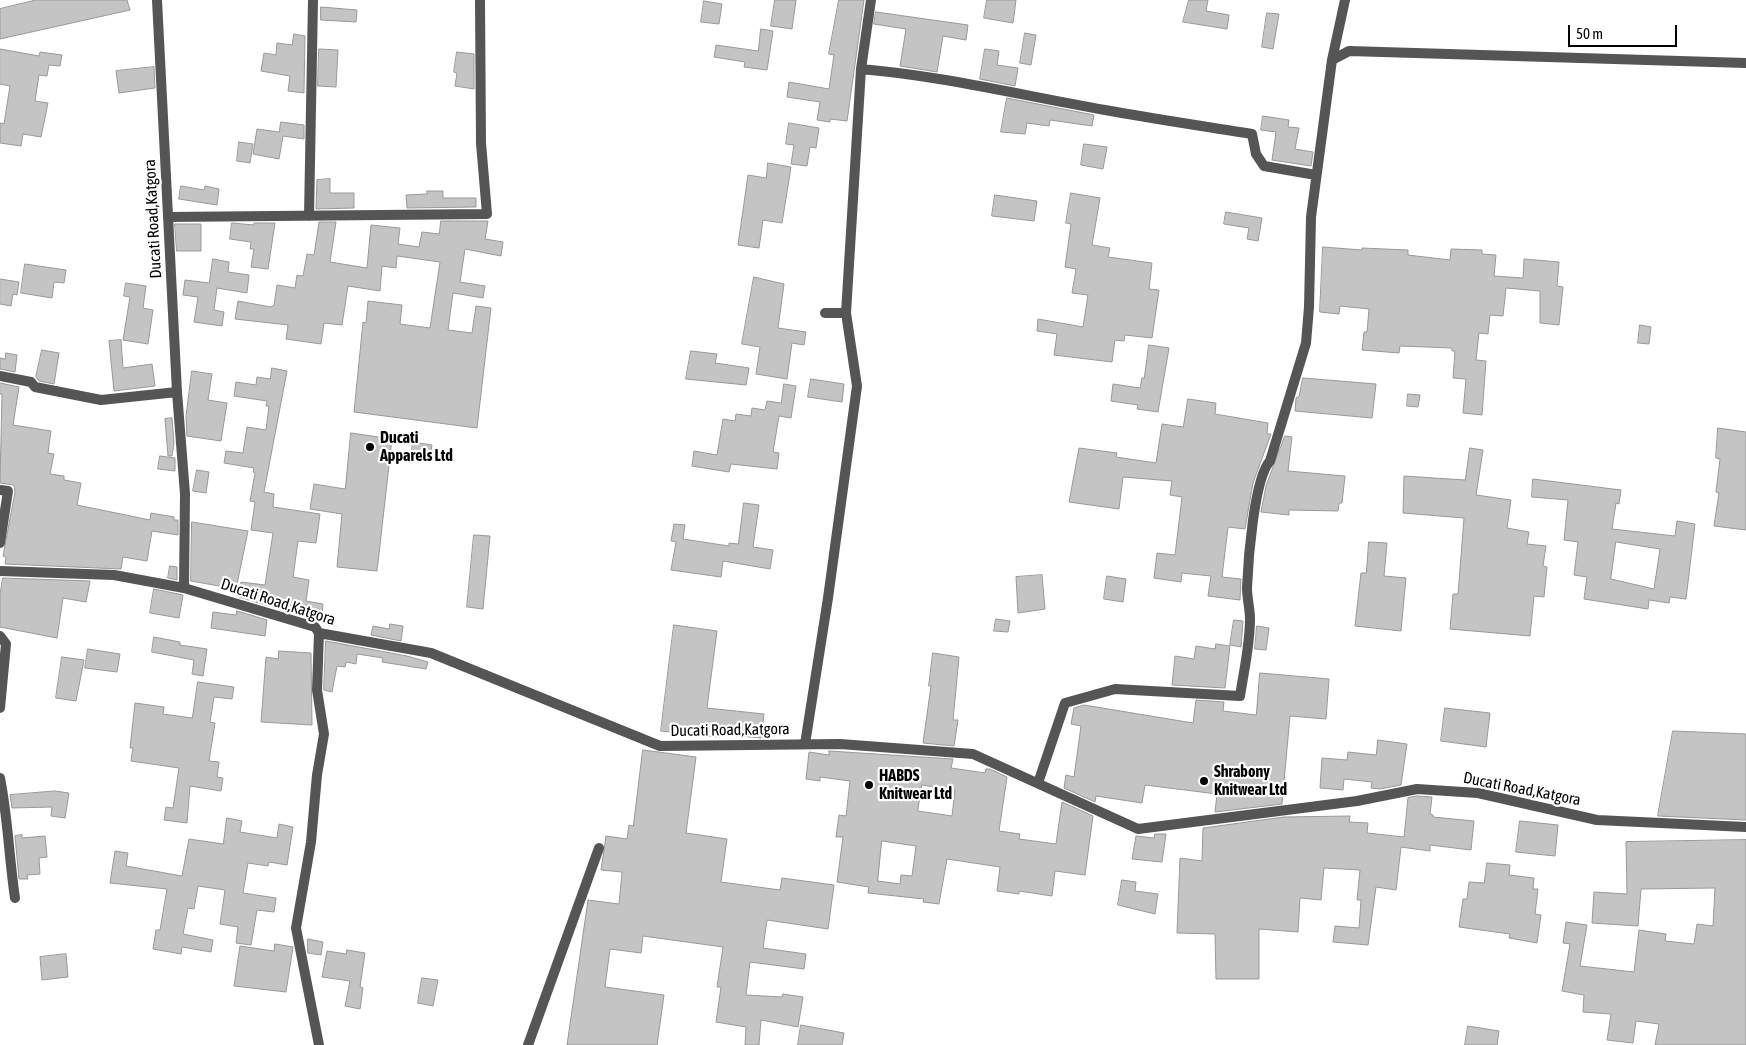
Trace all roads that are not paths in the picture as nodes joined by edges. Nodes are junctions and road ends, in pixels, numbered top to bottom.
1 (157, 0) edge
2 (313, 0) edge
3 (480, 0) edge
4 (871, 0) edge
5 (1345, 0) edge
6 (1332, 60) junction
7 (1746, 63) edge
8 (861, 69) junction
9 (1316, 175) junction
10 (309, 216) junction
11 (168, 217) junction
12 (825, 313) dead end
13 (846, 313) junction
14 (0, 376) edge
15 (177, 392) junction
16 (0, 490) edge
17 (0, 542) edge
18 (0, 571) edge
19 (184, 588) junction
20 (319, 633) junction
21 (0, 636) edge
22 (0, 708) edge
23 (805, 744) junction
24 (0, 778) edge
25 (1038, 783) junction
26 (1746, 827) edge
27 (599, 848) dead end
28 (15, 898) dead end
29 (319, 1045) edge
30 (528, 1045) edge

1 - 11 street, Ducati Road,Katgora
2 - 10 street
3 - 10 street
4 - 8 street
5 - 6 street
6 - 7 street
6 - 9 street
8 - 9 street
8 - 13 street
9 - 25 street
10 - 11 street
11 - 15 street, Ducati Road,Katgora
12 - 13 street
13 - 23 street
14 - 15 street
15 - 19 street, Ducati Road,Katgora
16 - 17 street
18 - 19 street
19 - 20 street, Ducati Road,Katgora
20 - 23 street, Ducati Road,Katgora
20 - 29 street
21 - 22 street
23 - 25 street, Ducati Road,Katgora
24 - 28 street
25 - 26 street, Ducati Road,Katgora
27 - 30 street

